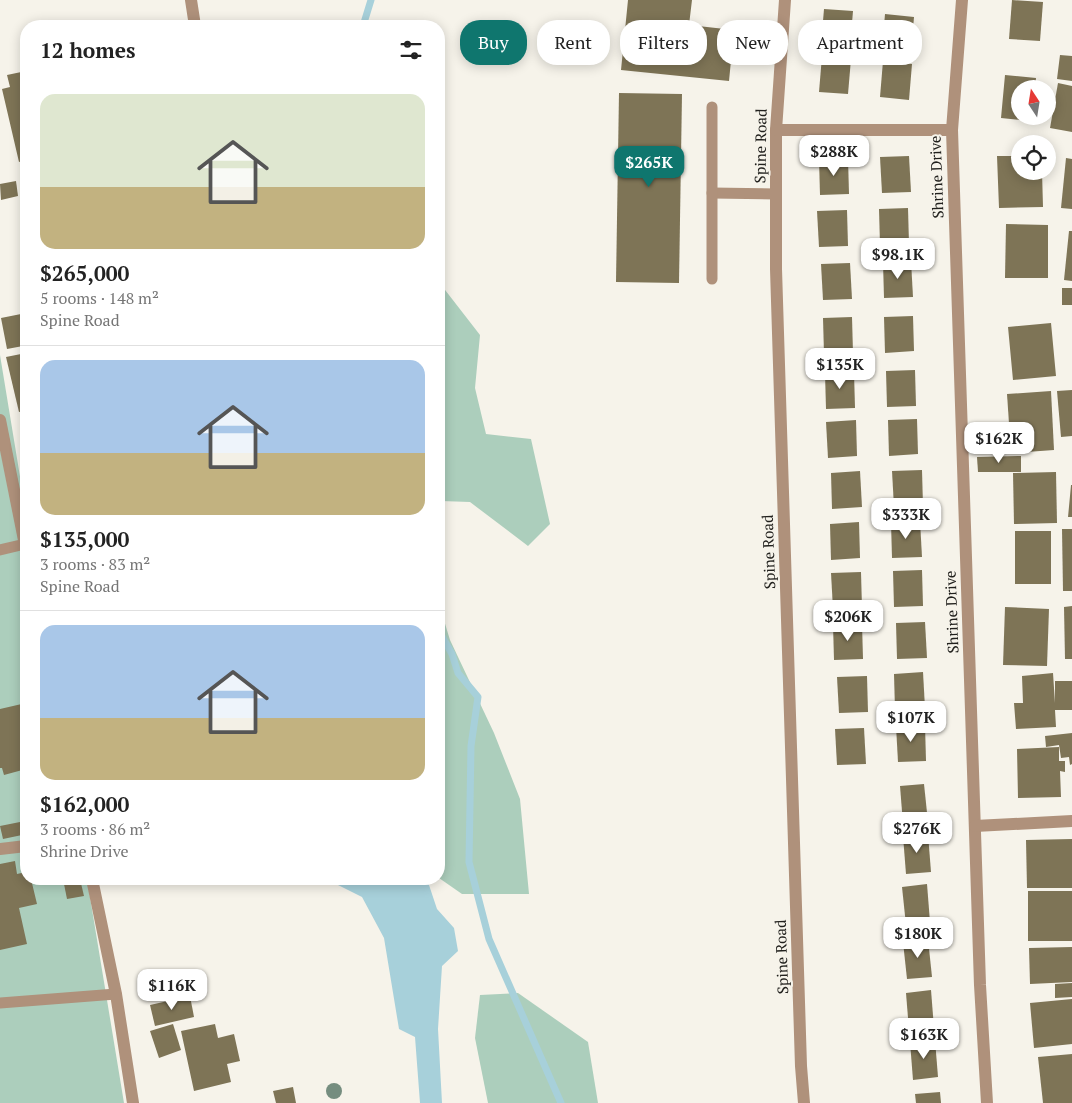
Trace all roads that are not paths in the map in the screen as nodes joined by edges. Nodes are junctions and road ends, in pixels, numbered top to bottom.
1 (191, 0) edge
2 (785, 0) edge
3 (962, 0) edge
4 (194, 20) edge
5 (712, 107) dead end
6 (776, 130) junction
7 (952, 130) junction
8 (712, 193) junction
9 (776, 194) junction
10 (712, 279) dead end
11 (0, 420) edge
12 (20, 518) edge
13 (20, 548) edge
14 (0, 550) edge
15 (1072, 821) edge
16 (975, 826) junction
17 (20, 847) edge
18 (0, 849) edge
19 (93, 885) edge
20 (116, 994) junction
21 (0, 1003) edge
22 (134, 1103) edge
23 (804, 1103) edge
24 (987, 1103) edge

1 - 4 street
2 - 6 street, Spine Road
3 - 7 street, Shrine Drive
5 - 8 lane
6 - 7 street
6 - 9 street, Spine Road
7 - 16 street, Shrine Drive
8 - 9 lane
8 - 10 lane
9 - 23 street, Spine Road
11 - 12 street
13 - 14 lane
15 - 16 street
16 - 24 street, Shrine Drive
17 - 18 street
19 - 20 street
20 - 21 lane
20 - 22 street

